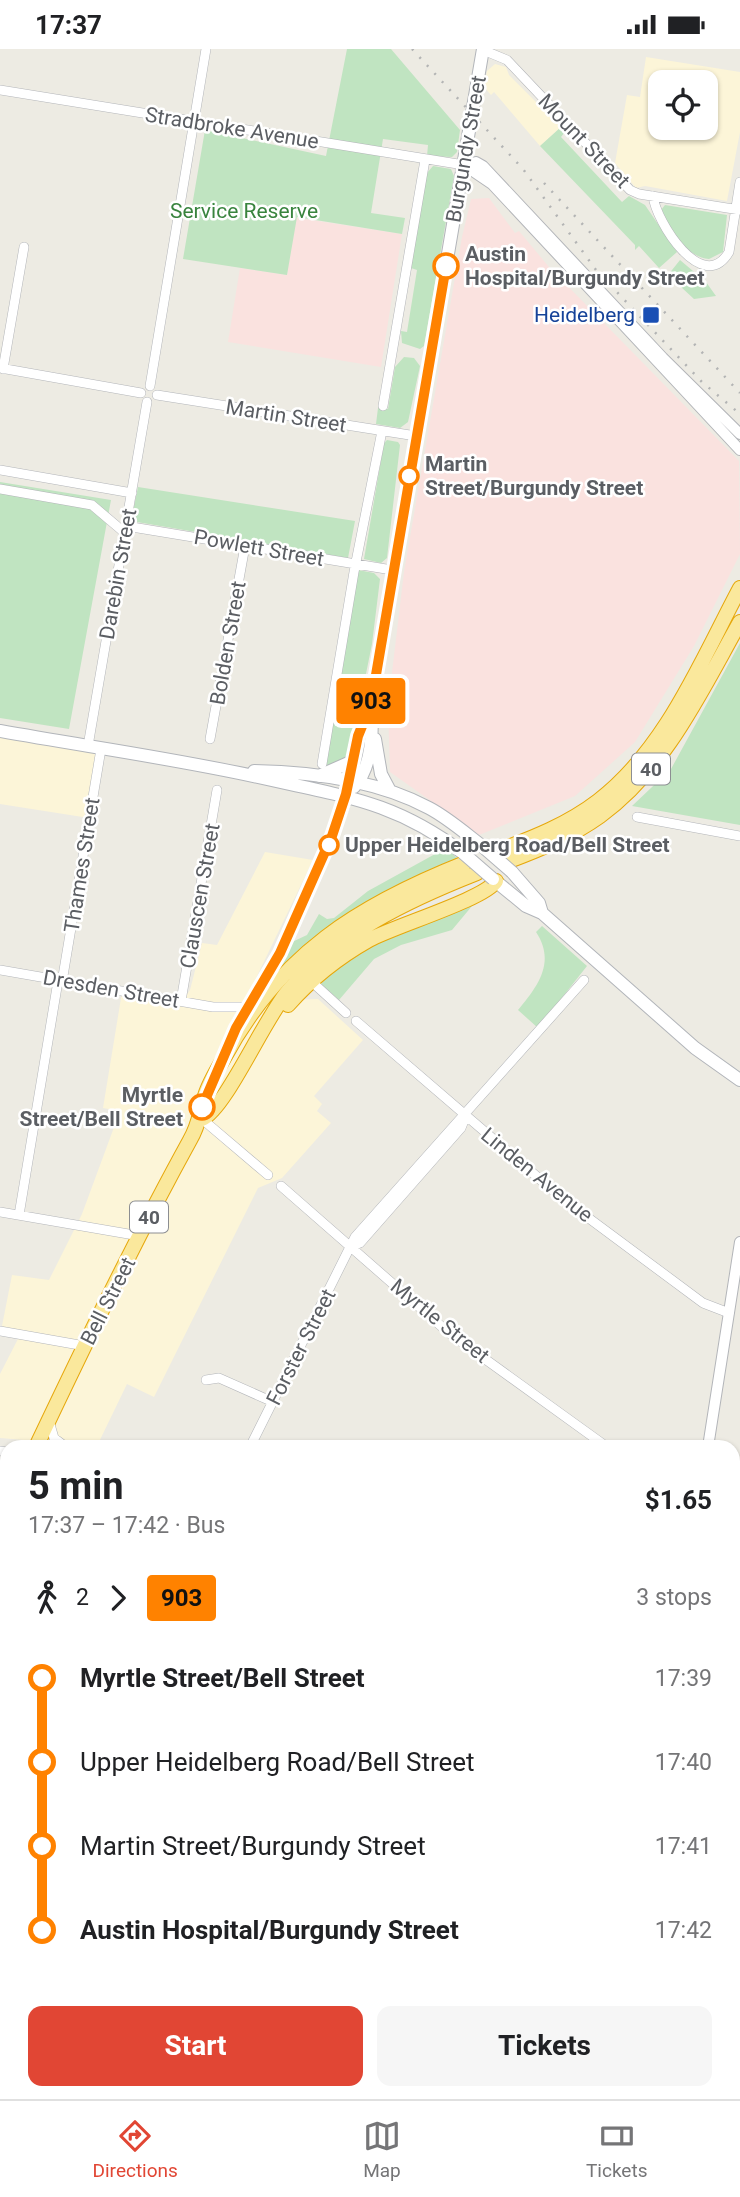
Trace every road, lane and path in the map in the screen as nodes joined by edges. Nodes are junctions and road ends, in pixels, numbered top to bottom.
1 (206, 49) edge
2 (483, 50) edge
3 (0, 90) edge
4 (193, 122) junction
5 (425, 160) junction
6 (464, 165) junction
7 (740, 182) edge
8 (653, 197) junction
9 (738, 210) edge
10 (23, 247) dead end
11 (2, 368) edge
12 (150, 386) junction
13 (141, 393) junction
14 (157, 395) junction
15 (147, 402) junction
16 (383, 406) dead end
17 (382, 431) junction
18 (740, 434) edge
19 (416, 436) junction
20 (740, 450) edge
21 (0, 470) edge
22 (0, 489) edge
23 (132, 493) junction
24 (125, 529) junction
25 (245, 546) junction
26 (356, 565) junction
27 (392, 570) junction
28 (740, 588) edge
29 (740, 622) edge
30 (371, 704) junction
31 (372, 725) junction
32 (0, 731) edge
33 (210, 739) dead end
34 (95, 748) junction
35 (353, 761) junction
36 (322, 764) dead end
37 (226, 770) junction
38 (316, 777) junction
39 (350, 788) junction
40 (217, 790) dead end
41 (326, 790) junction
42 (390, 791) junction
43 (637, 817) dead end
44 (337, 824) junction
45 (740, 836) edge
46 (464, 858) junction
47 (504, 861) junction
48 (477, 873) dead end
49 (495, 879) junction
50 (525, 885) junction
51 (520, 902) junction
52 (541, 913) junction
53 (0, 970) edge
54 (584, 980) dead end
55 (60, 981) junction
56 (312, 982) junction
57 (181, 1001) junction
58 (248, 1007) junction
59 (222, 1009) junction
60 (346, 1013) dead end
61 (356, 1021) dead end
62 (236, 1028) junction
63 (256, 1039) junction
64 (226, 1054) junction
65 (740, 1080) edge
66 (466, 1116) junction
67 (202, 1119) junction
68 (268, 1175) dead end
69 (281, 1186) dead end
70 (0, 1212) edge
71 (19, 1215) junction
72 (140, 1236) junction
73 (740, 1242) edge
74 (352, 1247) junction
75 (729, 1313) junction
76 (0, 1331) edge
77 (85, 1346) junction
78 (206, 1380) dead end
79 (273, 1402) junction
80 (49, 1419) junction
81 (39, 1440) edge
82 (57, 1440) edge
83 (254, 1440) edge
84 (597, 1440) edge
85 (709, 1440) edge

1 - 4 street
2 - 6 main road, Burgundy Street
2 - 8 street, Mount Street
3 - 4 street, Stradbroke Avenue
4 - 5 street, Stradbroke Avenue
4 - 12 street
5 - 6 street, Stradbroke Avenue
5 - 16 street, Burgundy Street
6 - 18 street
6 - 19 main road, Burgundy Street
6 - 20 street
7 - 9 street
8 - 9 street, Mount Street
8 - 9 street
10 - 11 street
11 - 13 street
12 - 13 street
12 - 14 street
13 - 15 street
14 - 15 street
14 - 17 street, Martin Street
15 - 23 street, Darebin Street
17 - 19 street, Martin Street
17 - 26 street
19 - 27 main road, Burgundy Street
21 - 23 street
22 - 24 street
23 - 24 street, Darebin Street
24 - 25 street, Powlett Street
24 - 34 street, Darebin Street
25 - 26 street, Powlett Street
25 - 33 street, Bolden Street
26 - 27 street, Powlett Street
26 - 36 street
27 - 30 main road, Burgundy Street
28 - 47 highway, 40
29 - 47 highway, 40
30 - 31 main road, Burgundy Street
30 - 35 main road, Burgundy Street
31 - 39 main road, Burgundy Street
31 - 42 main road
32 - 34 main road
34 - 37 main road
34 - 55 street, Thames Street
35 - 38 main road
35 - 39 main road, Burgundy Street
37 - 38 main road
37 - 41 main road
38 - 39 main road
39 - 41 main road
39 - 42 main road
39 - 44 main road, Bell Street
39 - 46 main road
40 - 57 street, Clauscen Street
41 - 44 main road
42 - 47 main road, bridge
43 - 45 street
44 - 58 main road, Bell Street
46 - 49 main road, bridge
46 - 64 highway, 40
47 - 49 main road
47 - 50 main road
48 - 63 highway, 40
49 - 51 main road
49 - 56 highway
50 - 51 main road
50 - 52 main road
51 - 52 main road
52 - 65 main road
53 - 55 street, Dresden Street
54 - 66 street, Forster Street
55 - 57 street, Dresden Street
55 - 71 street, Thames Street
56 - 60 street
56 - 63 highway
57 - 59 street, Dresden Street
58 - 59 street, Dresden Street
58 - 62 main road, Bell Street
59 - 62 street
61 - 66 street, Linden Avenue
62 - 64 main road, Bell Street
63 - 67 highway, Bell Street / 40
64 - 67 highway, Bell Street / 40
66 - 74 street, Forster Street
66 - 75 street, Linden Avenue
67 - 68 street
67 - 72 highway, Bell Street / 40
69 - 74 street, Myrtle Street
70 - 71 street
71 - 72 street
72 - 77 highway, Bell Street / 40
73 - 75 street
74 - 79 street, Forster Street
74 - 84 street, Myrtle Street
75 - 85 street
76 - 77 street
77 - 80 highway, Bell Street / 40
78 - 79 street
79 - 83 street, Forster Street
80 - 81 highway, Bell Street / 40
80 - 82 street

